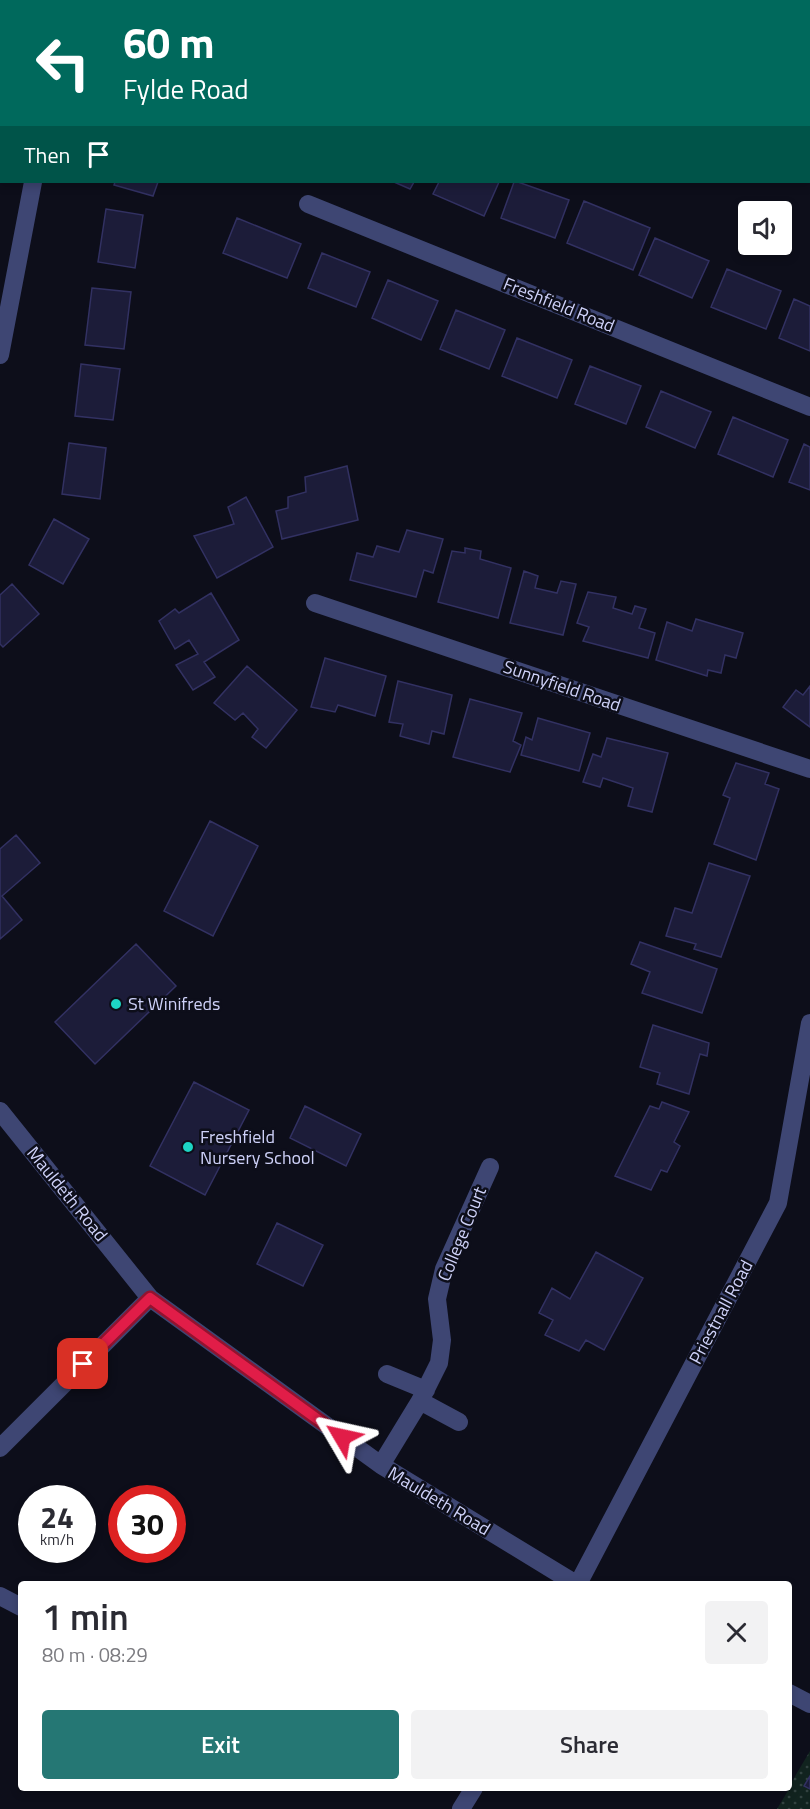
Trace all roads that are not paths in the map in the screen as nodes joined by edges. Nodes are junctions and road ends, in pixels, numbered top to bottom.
1 (33, 183) edge
2 (308, 204) dead end
3 (0, 354) edge
4 (810, 407) edge
5 (315, 603) dead end
6 (810, 769) edge
7 (810, 1023) edge
8 (0, 1111) edge
9 (490, 1167) dead end
10 (150, 1298) junction
11 (387, 1374) dead end
12 (423, 1395) junction
13 (459, 1422) dead end
14 (0, 1448) edge
15 (381, 1465) junction
16 (572, 1581) edge
17 (579, 1581) edge
18 (0, 1596) edge
19 (18, 1605) edge
20 (792, 1695) edge
21 (810, 1704) edge
22 (472, 1791) edge
23 (461, 1809) edge

1 - 3 street
2 - 4 street, Freshfield Road
5 - 6 street, Sunnyfield Road
7 - 17 street, Priestnall Road
8 - 10 street, Mauldeth Road
9 - 12 street, College Court
10 - 14 street
10 - 15 street, Mauldeth Road
11 - 12 street
12 - 13 street
12 - 15 street, College Court
15 - 16 street, Mauldeth Road
18 - 19 street
20 - 21 street
22 - 23 street

